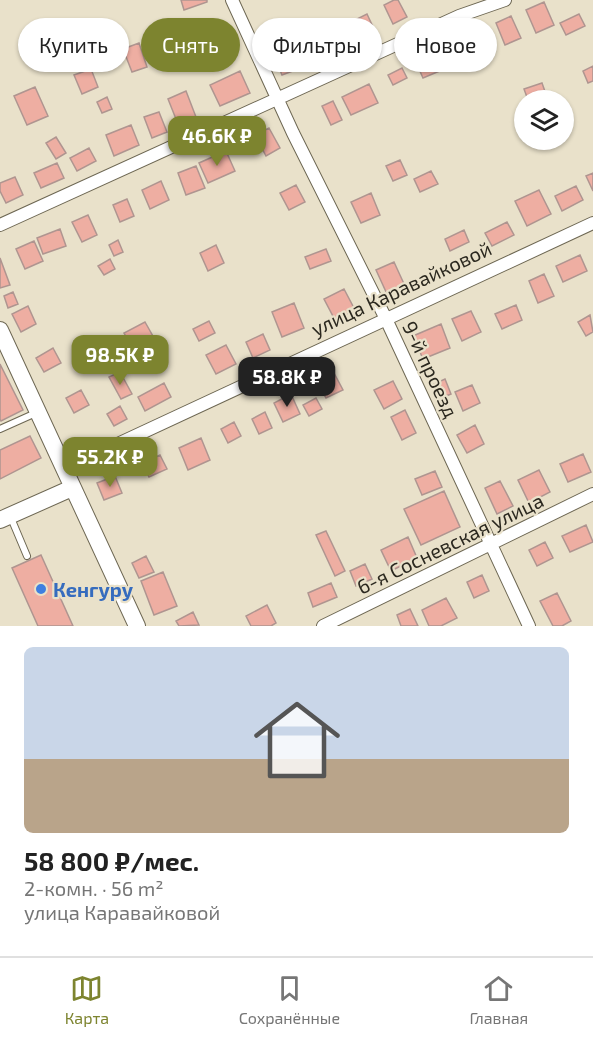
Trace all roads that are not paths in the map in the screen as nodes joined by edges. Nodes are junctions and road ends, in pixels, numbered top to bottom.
1 (232, 0) edge
2 (505, 0) edge
3 (276, 99) junction
4 (593, 223) edge
5 (0, 225) edge
6 (386, 319) junction
7 (0, 330) edge
8 (39, 411) junction
9 (0, 429) edge
10 (64, 469) junction
11 (72, 488) junction
12 (593, 494) edge
13 (5, 518) edge
14 (490, 546) junction
15 (27, 556) dead end
16 (138, 626) edge
17 (324, 626) edge
18 (529, 626) edge

1 - 3 street, 9-й проезд
2 - 3 street
3 - 5 street
3 - 6 street, 9-й проезд
4 - 6 street, улица Каравайковой
6 - 10 street, улица Каравайковой
6 - 14 street, 9-й проезд
7 - 8 main road
8 - 9 lane
8 - 10 main road
10 - 11 main road
11 - 13 main road
11 - 16 main road
12 - 14 street, 6-я Сосневская улица
13 - 15 lane
14 - 17 street, 6-я Сосневская улица
14 - 18 street, 9-й проезд

